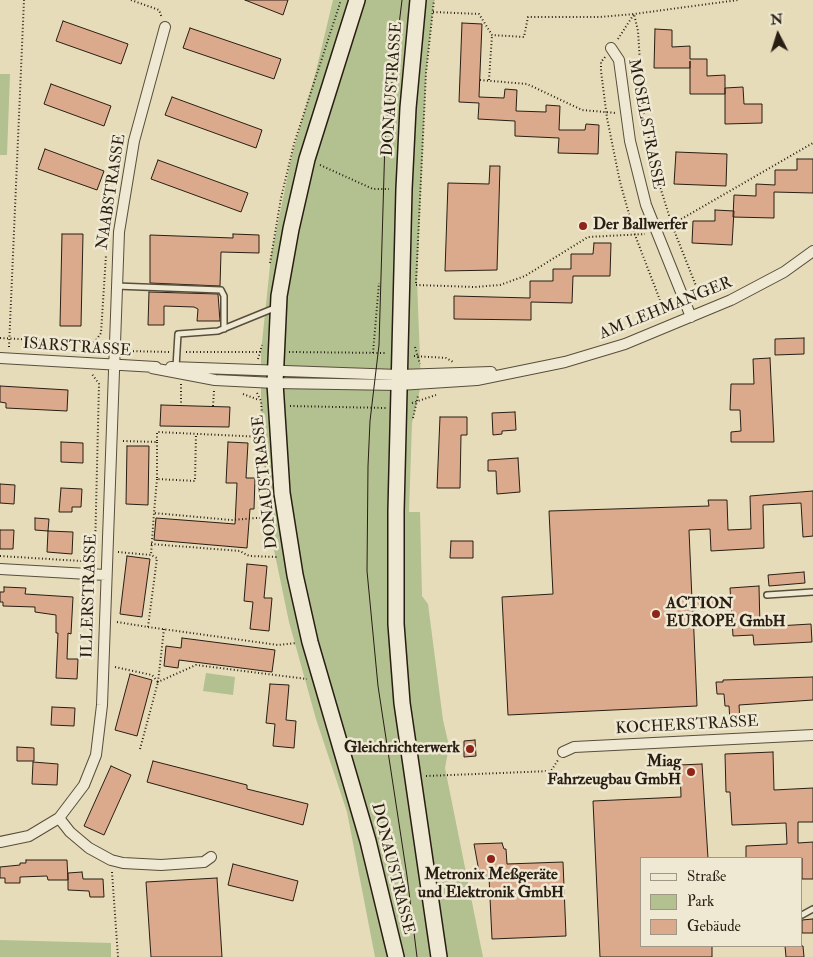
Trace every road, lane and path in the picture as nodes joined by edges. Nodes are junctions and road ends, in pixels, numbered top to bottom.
1 (24, 0) edge
2 (131, 0) edge
3 (341, 0) edge
4 (357, 0) edge
5 (418, 0) edge
6 (434, 0) edge
7 (738, 0) edge
8 (433, 12) junction
9 (165, 27) joint
10 (492, 35) junction
11 (524, 37) dead end
12 (611, 48) junction
13 (480, 80) dead end
14 (488, 80) junction
15 (625, 112) junction
16 (606, 113) junction
17 (813, 143) edge
18 (292, 155) junction
19 (306, 159) junction
20 (404, 189) junction
21 (422, 189) junction
22 (656, 234) junction
23 (635, 235) junction
24 (106, 248) dead end
25 (813, 251) edge
26 (270, 266) dead end
27 (379, 283) dead end
28 (416, 285) junction
29 (115, 286) junction
30 (416, 294) dead end
31 (278, 307) junction
32 (663, 308) dead end
33 (691, 317) junction
34 (224, 328) junction
35 (0, 338) edge
36 (9, 338) junction
37 (262, 344) dead end
38 (414, 346) dead end
39 (113, 350) junction
40 (177, 352) junction
41 (268, 352) junction
42 (373, 353) junction
43 (400, 353) junction
44 (419, 357) junction
45 (4, 358) edge
46 (113, 364) junction
47 (176, 367) junction
48 (152, 368) junction
49 (257, 369) junction
50 (520, 371) junction
51 (84, 372) dead end
52 (470, 373) junction
53 (275, 377) junction
54 (399, 380) junction
55 (421, 380) junction
56 (182, 381) dead end
57 (256, 382) junction
58 (214, 389) dead end
59 (181, 406) dead end
60 (213, 406) dead end
61 (412, 423) dead end
62 (196, 434) junction
63 (263, 437) junction
64 (110, 440) junction
65 (157, 442) junction
66 (266, 473) dead end
67 (157, 479) junction
68 (267, 491) dead end
69 (154, 513) junction
70 (270, 517) junction
71 (275, 541) dead end
72 (151, 544) junction
73 (277, 549) dead end
74 (106, 550) junction
75 (150, 555) junction
76 (0, 556) edge
77 (278, 557) junction
78 (280, 566) dead end
79 (0, 569) edge
80 (106, 575) junction
81 (813, 592) edge
82 (767, 595) dead end
83 (104, 620) junction
84 (148, 627) junction
85 (164, 629) junction
86 (299, 643) dead end
87 (103, 665) junction
88 (307, 670) dead end
89 (158, 682) junction
90 (813, 734) edge
91 (140, 749) dead end
92 (563, 752) joint
93 (423, 776) dead end
94 (59, 818) junction
95 (0, 842) edge
96 (211, 857) dead end
97 (112, 860) junction
98 (118, 957) edge
99 (396, 957) edge
100 (439, 957) edge

1 - 36 path
2 - 9 path
3 - 18 path
4 - 19 main road, DONAUSTRASSE
5 - 20 main road, DONAUSTRASSE
6 - 8 path
7 - 12 path
8 - 10 path
8 - 21 path
9 - 29 street, NAABSTRASSE
10 - 11 path
10 - 14 path
12 - 15 street, MOSELSTRASSE
12 - 16 path
13 - 14 path
14 - 16 path
15 - 16 path
15 - 22 street, MOSELSTRASSE
16 - 23 path
17 - 22 path
18 - 19 path
18 - 26 path
19 - 20 path
19 - 31 main road, DONAUSTRASSE
20 - 21 path
20 - 43 main road, DONAUSTRASSE
21 - 28 path
22 - 23 path
22 - 33 street, MOSELSTRASSE
23 - 28 path
23 - 32 path
24 - 36 path
25 - 33 street, AM LEHMANGER
27 - 42 path
28 - 30 path
29 - 34 lane
29 - 39 street, NAABSTRASSE
31 - 34 lane
31 - 41 main road, DONAUSTRASSE
33 - 50 street, AM LEHMANGER
34 - 40 lane
35 - 36 path
36 - 45 path
37 - 41 path
38 - 44 path
39 - 40 path
39 - 46 street, NAABSTRASSE
40 - 41 path
40 - 47 lane
41 - 42 path
41 - 49 path
41 - 53 main road, DONAUSTRASSE
42 - 43 path
43 - 44 path
43 - 54 main road, DONAUSTRASSE
44 - 52 path
44 - 55 path
45 - 46 street, ISARSTRASSE
46 - 48 street, ISARSTRASSE
46 - 64 street, ILLERSTRASSE
47 - 48 street, ISARSTRASSE
47 - 49 street, ISARSTRASSE
48 - 57 street, ISARSTRASSE
49 - 53 street, ISARSTRASSE
50 - 52 street, AM LEHMANGER
50 - 55 street, AM LEHMANGER
51 - 76 path
52 - 55 street, AM LEHMANGER
53 - 54 street, AM LEHMANGER
53 - 57 street, ISARSTRASSE
53 - 99 main road, DONAUSTRASSE
54 - 55 street, AM LEHMANGER
54 - 100 main road, DONAUSTRASSE
55 - 61 path
56 - 59 path
57 - 63 path
58 - 60 path
62 - 63 path
62 - 65 path
62 - 67 path
63 - 66 path
64 - 65 path
64 - 74 street, ILLERSTRASSE
65 - 67 path
67 - 69 path
68 - 70 path
69 - 70 path
69 - 72 path
70 - 71 path
72 - 75 path
72 - 77 path
73 - 77 path
74 - 75 path
74 - 80 street, ILLERSTRASSE
75 - 84 path
77 - 78 path
79 - 80 street
80 - 83 street, ILLERSTRASSE
81 - 82 lane
83 - 84 path
83 - 87 street, ILLERSTRASSE
84 - 85 path
85 - 86 path
85 - 89 path
87 - 89 path
87 - 94 street, ILLERSTRASSE
88 - 89 path
89 - 91 path
90 - 92 street, KOCHERSTRASSE
92 - 93 path
94 - 95 street, ILLERSTRASSE
94 - 97 street
96 - 97 street
97 - 98 path

